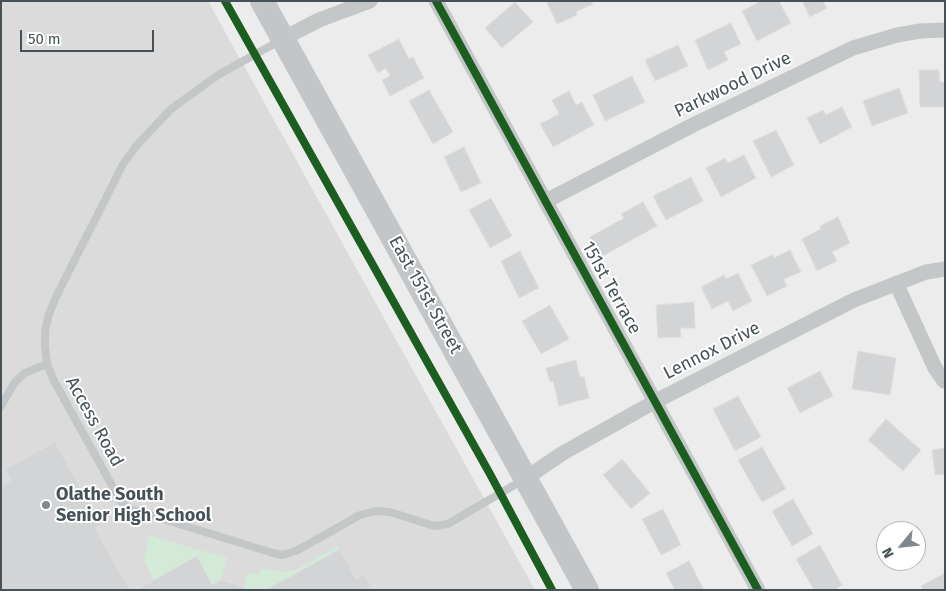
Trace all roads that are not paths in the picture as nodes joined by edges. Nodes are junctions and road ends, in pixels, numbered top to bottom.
1 (262, 1) edge
2 (370, 1) edge
3 (436, 1) edge
4 (945, 30) edge
5 (282, 39) junction
6 (546, 201) junction
7 (945, 270) edge
8 (896, 283) junction
9 (47, 364) junction
10 (944, 382) edge
11 (656, 401) junction
12 (1, 406) edge
13 (526, 478) junction
14 (587, 590) edge
15 (758, 590) edge

1 - 5 main road, East 151st Street
2 - 5 street
3 - 6 street, 151st Terrace
4 - 6 street, Parkwood Drive
5 - 9 lane, Access Road
5 - 13 main road, East 151st Street
6 - 11 street, 151st Terrace
7 - 8 street, Lennox Drive
8 - 10 street
8 - 11 street, Lennox Drive
9 - 12 lane, Access Road
9 - 13 lane, Access Road
11 - 13 street, Lennox Drive
11 - 15 street, 151st Terrace
13 - 14 main road, East 151st Street

